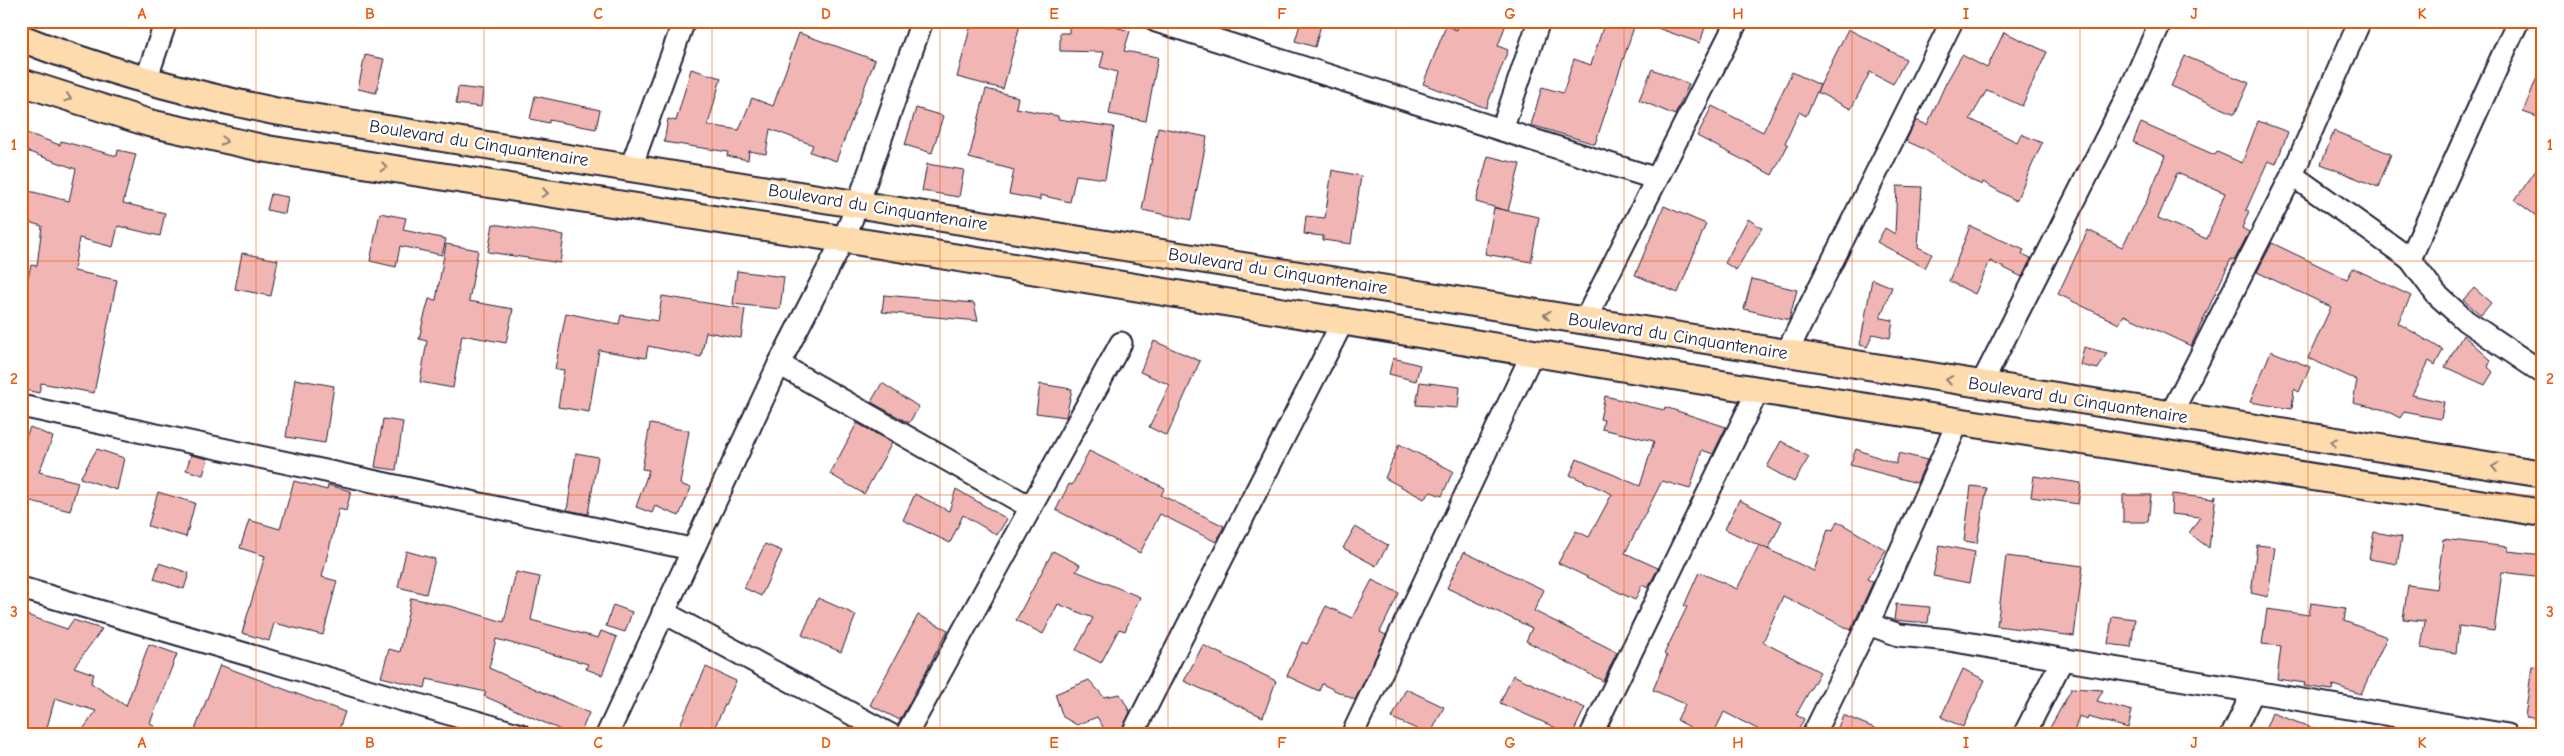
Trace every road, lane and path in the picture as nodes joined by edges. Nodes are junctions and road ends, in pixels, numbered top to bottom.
1 (166, 21) edge
2 (684, 21) edge
3 (922, 21) edge
4 (1156, 21) edge
5 (1539, 21) edge
6 (1737, 21) edge
7 (1952, 21) edge
8 (2161, 21) edge
9 (2360, 21) edge
10 (2518, 21) edge
11 (21, 38) edge
12 (146, 80) junction
13 (21, 82) edge
14 (1502, 130) junction
15 (631, 167) junction
16 (2292, 175) junction
17 (1657, 179) junction
18 (858, 204) junction
19 (843, 240) junction
20 (2410, 259) junction
21 (1343, 321) junction
22 (1584, 322) junction
23 (1121, 343) dead end
24 (1533, 352) junction
25 (1786, 354) junction
26 (779, 364) junction
27 (2543, 373) edge
28 (1981, 385) junction
29 (1758, 390) junction
30 (21, 406) edge
31 (2171, 414) junction
32 (1958, 422) junction
33 (2543, 474) edge
34 (1030, 507) junction
35 (2543, 513) edge
36 (691, 549) junction
37 (21, 588) edge
38 (663, 612) junction
39 (1868, 624) junction
40 (2062, 660) junction
41 (2253, 692) junction
42 (2455, 730) edge
43 (521, 735) edge
44 (606, 735) edge
45 (891, 735) edge
46 (906, 735) edge
47 (1132, 735) edge
48 (1352, 735) edge
49 (1591, 735) edge
50 (1813, 735) edge
51 (2024, 735) edge
52 (2232, 735) edge
53 (2508, 735) edge

1 - 12 street
2 - 15 street
3 - 18 street
4 - 14 street
5 - 14 street
6 - 17 street
7 - 25 street
8 - 28 street
9 - 16 street
10 - 20 street
11 - 12 main road, Boulevard du Cinquantenaire
12 - 15 main road, Boulevard du Cinquantenaire
13 -> 19 main road
14 - 17 street
15 - 18 main road, Boulevard du Cinquantenaire
16 - 20 street
16 - 31 street
17 - 22 street
18 - 19 street
22 -> 18 main road, Boulevard du Cinquantenaire
19 - 21 main road
19 - 26 street
20 - 27 street
21 - 24 main road
21 - 47 street
22 - 25 main road, Boulevard du Cinquantenaire
23 - 34 street
24 - 29 main road
24 - 48 street
28 -> 25 main road, Boulevard du Cinquantenaire
26 - 34 street
26 - 36 street
28 - 31 main road, Boulevard du Cinquantenaire
29 - 32 main road
29 - 49 street
30 - 36 street
33 -> 31 main road, Boulevard du Cinquantenaire
32 - 35 main road
32 - 39 street
34 - 46 street
36 - 38 street
37 - 43 street
38 - 44 street
38 - 45 street
39 - 40 street
39 - 50 street
40 - 41 street
40 - 51 street
41 - 42 street
41 - 52 street
42 - 53 street

